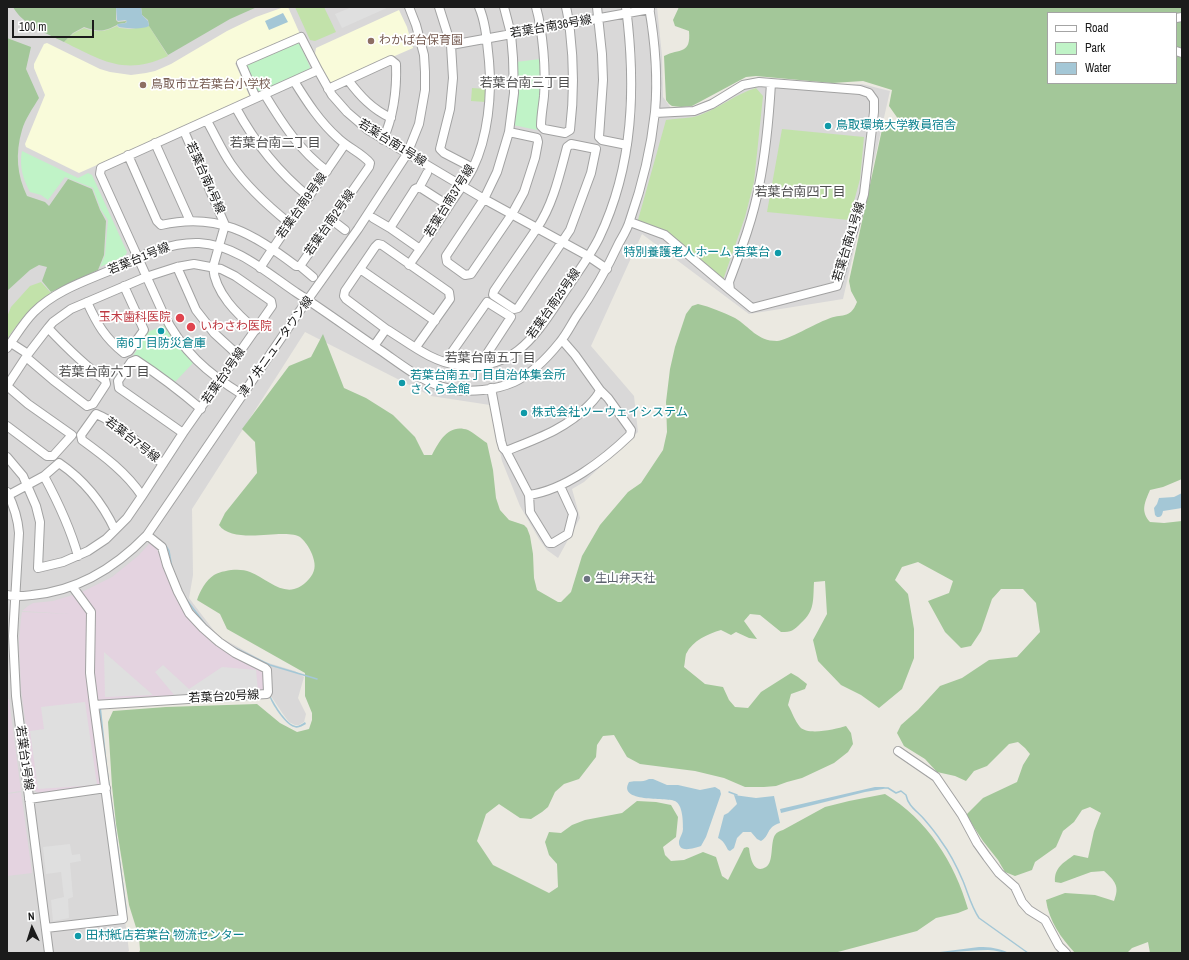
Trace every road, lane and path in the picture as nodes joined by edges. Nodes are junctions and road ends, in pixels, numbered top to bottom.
1 (409, 7) edge
2 (439, 7) edge
3 (479, 7) edge
4 (504, 7) edge
5 (536, 7) edge
6 (566, 7) edge
7 (597, 7) edge
8 (649, 8) edge
9 (627, 10) edge
10 (598, 18) junction
11 (569, 24) junction
12 (540, 29) junction
13 (511, 34) junction
14 (487, 39) junction
15 (451, 45) junction
16 (318, 70) junction
17 (348, 80) junction
18 (294, 81) junction
19 (770, 83) junction
20 (328, 89) junction
21 (265, 94) junction
22 (256, 98) junction
23 (236, 108) junction
24 (655, 113) junction
25 (391, 118) junction
26 (207, 121) junction
27 (184, 131) junction
28 (509, 132) junction
29 (383, 140) junction
30 (155, 143) junction
31 (345, 144) junction
32 (627, 145) junction
33 (407, 154) junction
34 (128, 155) junction
35 (473, 168) junction
36 (327, 171) junction
37 (427, 173) dead end
38 (462, 186) junction
39 (419, 188) junction
40 (309, 197) junction
41 (484, 199) junction
42 (449, 206) junction
43 (512, 214) junction
44 (373, 218) dead end
45 (332, 220) junction
46 (190, 221) junction
47 (630, 222) junction
48 (289, 223) junction
49 (226, 225) junction
50 (390, 228) junction
51 (537, 228) junction
52 (345, 230) dead end
53 (562, 243) junction
54 (219, 246) junction
55 (272, 249) junction
56 (420, 249) junction
57 (588, 256) junction
58 (138, 258) junction
59 (409, 265) junction
60 (300, 266) junction
61 (177, 267) junction
62 (213, 267) junction
63 (260, 268) junction
64 (360, 269) junction
65 (606, 269) junction
66 (146, 277) junction
67 (312, 277) dead end
68 (124, 286) junction
69 (730, 290) junction
70 (308, 300) junction
71 (87, 302) junction
72 (435, 321) junction
73 (48, 328) junction
74 (386, 328) junction
75 (256, 330) junction
76 (562, 340) junction
77 (9, 346) edge
78 (374, 346) junction
79 (416, 347) junction
80 (27, 356) junction
81 (238, 356) junction
82 (445, 362) junction
83 (479, 366) junction
84 (221, 381) junction
85 (7, 386) edge
86 (491, 388) junction
87 (600, 390) junction
88 (243, 395) junction
89 (200, 409) junction
90 (7, 426) edge
91 (183, 433) junction
92 (506, 452) junction
93 (7, 457) edge
94 (163, 464) junction
95 (44, 476) junction
96 (28, 486) junction
97 (560, 486) junction
98 (8, 494) edge
99 (529, 495) junction
100 (142, 496) junction
101 (115, 530) junction
102 (147, 535) junction
103 (78, 556) junction
104 (72, 586) junction
105 (11, 596) edge
106 (94, 705) junction
107 (898, 751) dead end
108 (106, 788) junction
109 (29, 799) junction
110 (46, 928) junction
111 (49, 953) edge
112 (1066, 953) edge

1 - 33 street, 津ノ井ニュータウン線
2 - 15 street
3 - 14 street, 若葉台南37号線
4 - 13 street
5 - 12 street
6 - 11 street
7 - 10 street
8 - 9 street, 若葉台南36号線
8 - 24 street, 若葉台1号線
9 - 10 street, 若葉台南36号線
9 - 32 street, 若葉台南25号線
10 - 11 street, 若葉台南36号線
10 - 32 street
11 - 12 street, 若葉台南36号線
11 - 12 street
12 - 13 street, 若葉台南36号線
13 - 14 street, 若葉台南36号線
13 - 28 street
14 - 15 street, 若葉台南36号線
14 - 35 street, 若葉台南37号線
15 - 35 street
16 - 18 street
16 - 20 street, 若葉台南1号線
16 - 22 street, 若葉台南1号線
17 - 20 street
17 - 25 street
17 - 25 street
18 - 21 street
18 - 31 street, 若葉台南2号線
19 - 24 street, 若葉台南41号線
19 - 69 street
19 - 69 street, 若葉台南41号線
20 - 29 street, 若葉台南1号線
21 - 22 street
21 - 36 street
22 - 23 street
23 - 26 street
23 - 40 street
24 - 47 street, 若葉台1号線
25 - 29 street
26 - 27 street
26 - 48 street
27 - 30 street
27 - 49 street, 若葉台南4号線
28 - 41 street
28 - 43 street
29 - 33 street, 若葉台南1号線
30 - 34 street
30 - 46 street
31 - 36 street, 若葉台南9号線
31 - 45 street, 若葉台南2号線
32 - 57 street, 若葉台南25号線
33 - 38 street, 若葉台南1号線
33 - 70 street, 津ノ井ニュータウン線
34 - 46 street, 若葉台南2号線
34 - 58 street
35 - 38 street, 若葉台南37号線
36 - 40 street, 若葉台南9号線
37 - 39 street
38 - 41 street, 若葉台南1号線
38 - 42 street, 若葉台南37号線
39 - 42 street
39 - 50 street
40 - 48 street, 若葉台南9号線
41 - 43 street, 若葉台南1号線
41 - 43 street
42 - 56 street, 若葉台南37号線
43 - 51 street, 若葉台南1号線
44 - 50 street
45 - 52 street
45 - 60 street, 若葉台南2号線
46 - 49 street, 若葉台南2号線
47 - 65 street, 若葉台1号線
47 - 69 street
48 - 55 street, 若葉台南9号線
49 - 54 street
49 - 55 street, 若葉台南2号線
50 - 56 street
51 - 53 street, 若葉台南1号線
51 - 53 street
51 - 53 street
53 - 57 street, 若葉台南1号線
54 - 58 street, 若葉台1号線
54 - 62 street
54 - 63 street, 若葉台1号線
55 - 60 street, 若葉台南2号線
55 - 63 street, 若葉台南9号線
56 - 59 street, 若葉台南37号線
57 - 65 street, 若葉台南1号線
57 - 83 street, 若葉台南25号線
58 - 66 street
58 - 77 street, 若葉台1号線
59 - 64 street
59 - 72 street
60 - 67 street
61 - 62 street, 若葉台3号線
61 - 66 street, 若葉台3号線
61 - 81 street
62 - 75 street
62 - 75 street, 若葉台3号線
63 - 70 street, 若葉台1号線
64 - 72 street
64 - 74 street, 若葉台南25号線
65 - 76 street, 若葉台1号線
66 - 68 street, 若葉台3号線
66 - 84 street
68 - 71 street, 若葉台3号線
68 - 71 street
70 - 78 street, 若葉台1号線
70 - 88 street, 津ノ井ニュータウン線
71 - 73 street, 若葉台3号線
72 - 79 street
73 - 80 street, 若葉台3号線
73 - 80 street
74 - 78 street
74 - 79 street, 若葉台南25号線
75 - 81 street, 若葉台3号線
76 - 86 street, 若葉台1号線
76 - 87 street
77 - 80 street
78 - 86 street, 若葉台1号線
79 - 82 street, 若葉台南25号線
80 - 85 street, 若葉台3号線
81 - 84 street, 若葉台3号線
82 - 83 street, 若葉台南25号線
82 - 83 street
84 - 88 street
84 - 89 street, 若葉台3号線
85 - 90 street
86 - 92 street
87 - 92 street
87 - 97 street
88 - 102 street, 津ノ井ニュータウン線
89 - 91 street, 若葉台3号線
89 - 91 street
91 - 94 street, 若葉台3号線
92 - 99 street
93 - 96 street, 若葉台3号線
94 - 100 street, 若葉台3号線
94 - 100 street, 若葉台7号線
95 - 96 street
95 - 101 street
95 - 103 street
96 - 98 street
96 - 103 street, 若葉台3号線
97 - 99 street
97 - 99 street
98 - 105 street, 若葉台1号線
100 - 101 street, 若葉台3号線
101 - 103 street, 若葉台3号線
102 - 104 street, 津ノ井ニュータウン線
102 - 106 street, 若葉台20号線
104 - 105 street, 津ノ井ニュータウン線
104 - 106 street
105 - 109 street, 若葉台1号線
106 - 108 street
107 - 112 street
108 - 109 street
108 - 110 street
109 - 110 street, 若葉台1号線
110 - 111 street, 若葉台1号線

